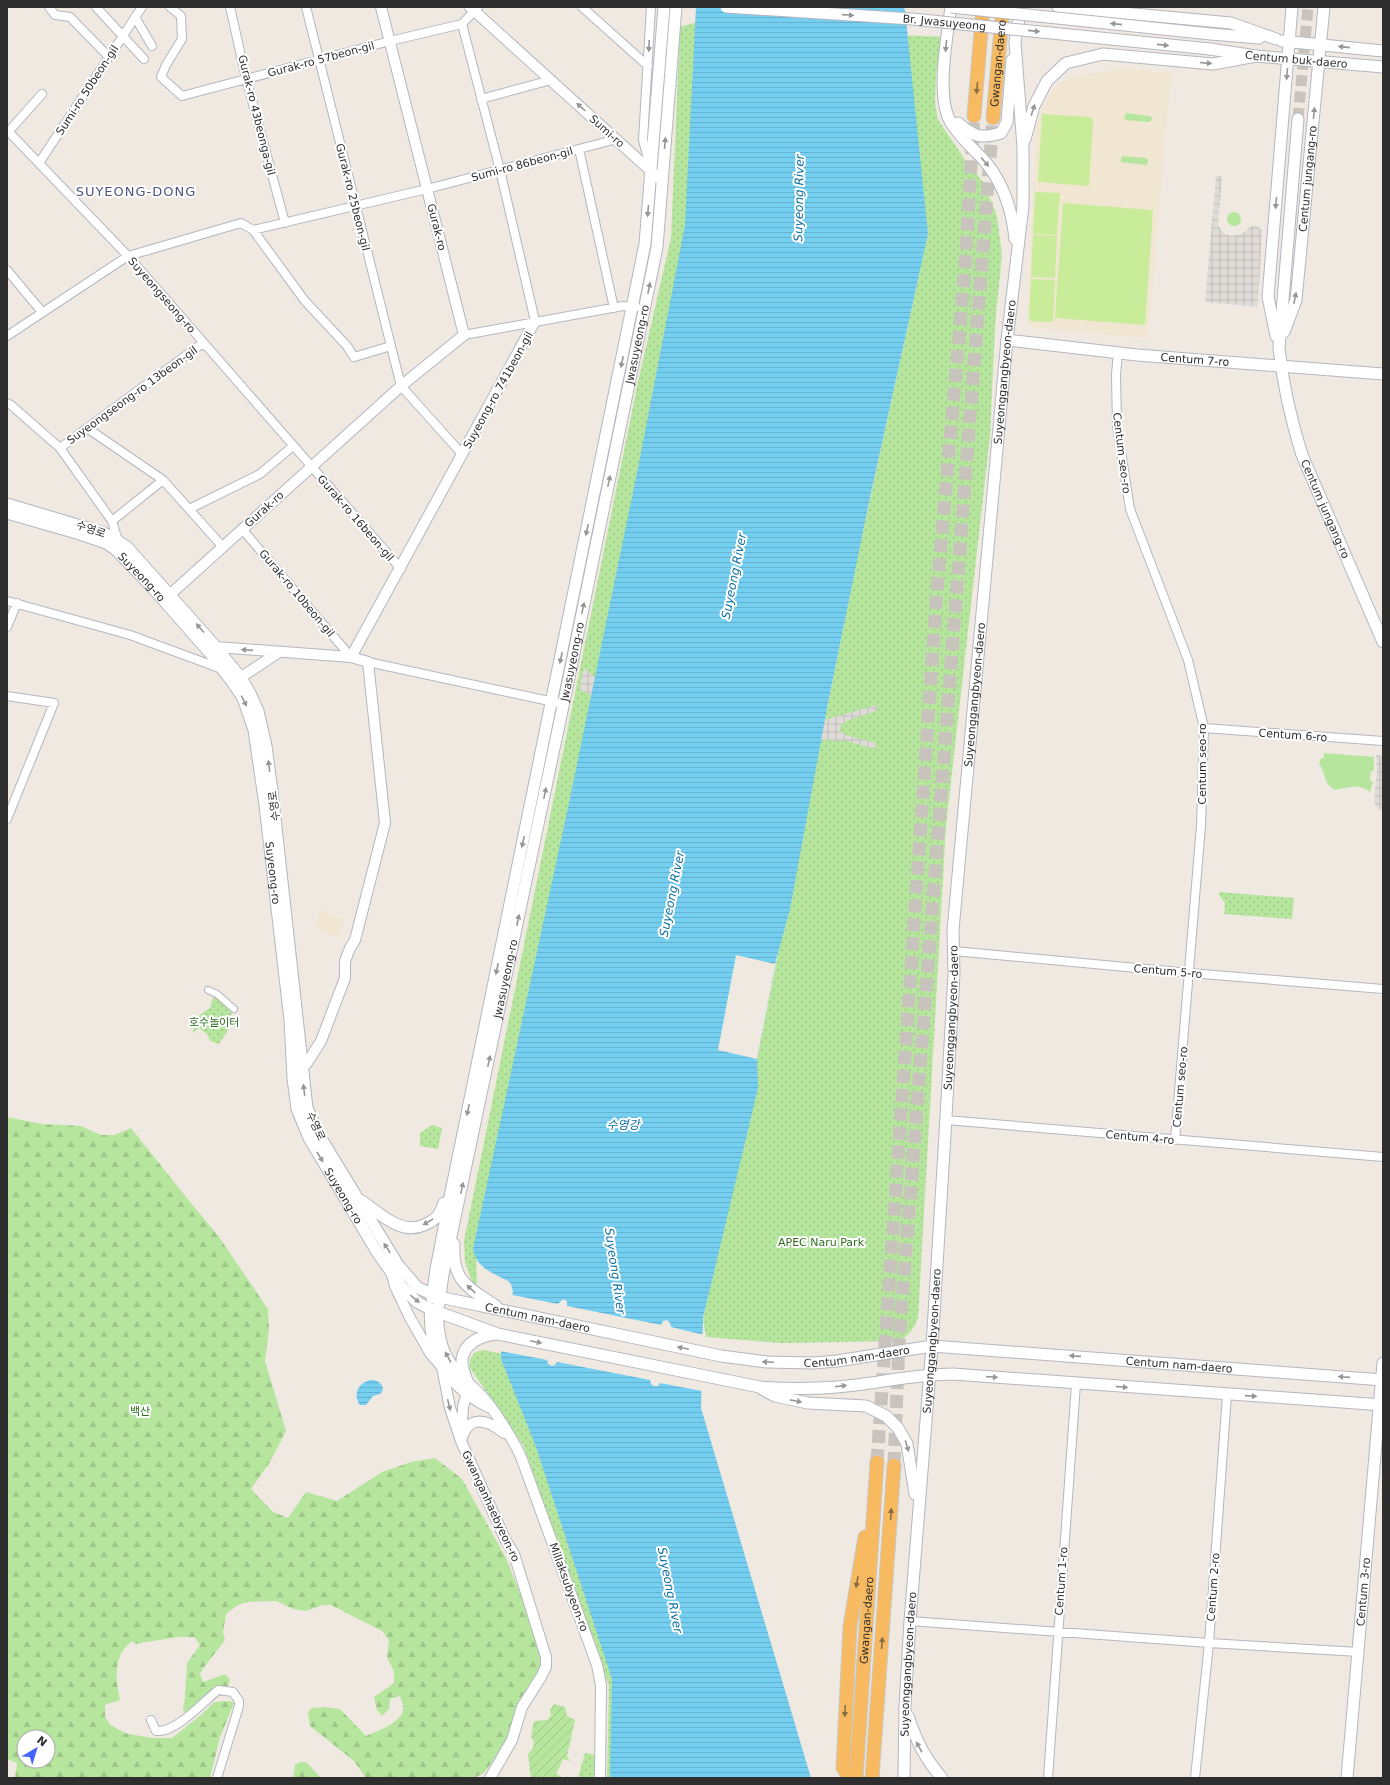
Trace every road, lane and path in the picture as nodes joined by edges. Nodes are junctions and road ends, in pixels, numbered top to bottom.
1 (49, 7) edge
2 (96, 7) edge
3 (142, 7) edge
4 (170, 7) edge
5 (230, 7) edge
6 (306, 7) edge
7 (381, 7) edge
8 (582, 7) edge
9 (651, 7) edge
10 (664, 7) edge
11 (676, 7) edge
12 (726, 7) edge
13 (951, 7) edge
14 (983, 7) edge
15 (1003, 7) edge
16 (1021, 7) edge
17 (1058, 7) edge
18 (1292, 7) edge
19 (1324, 7) edge
20 (474, 8) edge
21 (135, 17) junction
22 (462, 24) junction
23 (1211, 34) joint
24 (122, 36) junction
25 (1276, 39) junction
26 (390, 41) junction
27 (1015, 42) junction
28 (1290, 42) junction
29 (1321, 45) junction
30 (152, 46) dead end
31 (1210, 49) joint
32 (1383, 51) edge
33 (108, 56) junction
34 (1256, 56) junction
35 (1289, 58) junction
36 (144, 59) dead end
37 (319, 60) junction
38 (1320, 61) junction
39 (648, 66) junction
40 (1383, 67) edge
41 (246, 78) junction
42 (552, 80) junction
43 (42, 94) dead end
44 (481, 99) junction
45 (943, 99) junction
46 (974, 116) tunnel mouth
47 (993, 118) tunnel mouth
48 (1298, 119) tunnel mouth
49 (8, 130) edge
50 (617, 139) junction
51 (1023, 147) junction
52 (579, 149) junction
53 (39, 163) junction
54 (500, 170) junction
55 (651, 172) junction
56 (662, 181) junction
57 (427, 189) junction
58 (356, 206) junction
59 (284, 223) junction
60 (253, 230) junction
61 (128, 256) junction
62 (1016, 258) junction
63 (7, 270) edge
64 (632, 306) junction
65 (614, 308) junction
66 (645, 309) junction
67 (42, 312) junction
68 (535, 321) junction
69 (464, 335) junction
70 (7, 336) edge
71 (1007, 340) junction
72 (204, 343) junction
73 (391, 346) junction
74 (1279, 348) junction
75 (1118, 352) junction
76 (1281, 366) junction
77 (1383, 374) edge
78 (401, 386) junction
79 (7, 403) edge
80 (87, 428) junction
81 (293, 446) junction
82 (60, 448) junction
83 (462, 454) junction
84 (311, 467) junction
85 (163, 480) junction
86 (7, 504) edge
87 (189, 509) junction
88 (7, 513) edge
89 (112, 521) junction
90 (242, 529) junction
91 (118, 541) junction
92 (223, 546) junction
93 (401, 568) junction
94 (167, 597) junction
95 (7, 601) edge
96 (16, 604) junction
97 (7, 627) edge
98 (1383, 642) edge
99 (216, 647) junction
100 (278, 652) junction
101 (351, 657) junction
102 (368, 662) junction
103 (222, 669) junction
104 (237, 680) junction
105 (7, 696) edge
106 (551, 701) junction
107 (563, 704) junction
108 (1204, 728) junction
109 (1383, 741) edge
110 (10, 803) edge
111 (7, 818) edge
112 (954, 951) junction
113 (1190, 973) junction
114 (1383, 989) edge
115 (208, 990) dead end
116 (234, 1009) dead end
117 (302, 1069) junction
118 (293, 1078) junction
119 (946, 1120) junction
120 (1175, 1140) junction
121 (1383, 1157) edge
122 (451, 1192) junction
123 (358, 1199) junction
124 (454, 1226) junction
125 (392, 1274) junction
126 (436, 1296) junction
127 (434, 1310) junction
128 (503, 1311) junction
129 (498, 1334) junction
130 (932, 1346) junction
131 (1383, 1363) edge
132 (442, 1367) junction
133 (929, 1374) junction
134 (1382, 1380) edge
135 (1076, 1384) junction
136 (760, 1387) junction
137 (468, 1390) junction
138 (1227, 1395) junction
139 (1381, 1405) edge
140 (461, 1441) junction
141 (515, 1443) junction
142 (894, 1465) tunnel mouth
143 (918, 1512) junction
144 (910, 1621) junction
145 (1058, 1632) junction
146 (1209, 1643) junction
147 (1359, 1652) junction
148 (905, 1706) junction
149 (151, 1720) dead end
150 (845, 1775) edge
151 (217, 1778) edge
152 (490, 1778) edge
153 (600, 1778) edge
154 (856, 1778) edge
155 (872, 1778) edge
156 (904, 1778) edge
157 (942, 1778) edge
158 (1048, 1778) edge
159 (1195, 1778) edge
160 (1347, 1778) edge

1 - 33 street
2 - 24 street
3 - 21 street, Sumi-ro 50beon-gil
4 - 41 street, Gurak-ro 57beon-gil
5 - 41 street, Gurak-ro 43beonga-gil
6 - 37 street, Gurak-ro 25beon-gil
7 - 26 street, Gurak-ro
8 - 39 street
9 -> 39 street
10 - 55 main road, Jwasuyeong-ro
56 -> 11 main road, Jwasuyeong-ro
12 -> 31 main road, Br. Jwasuyeong, bridge
23 -> 13 main road, Br. Jwasuyeong, bridge
13 -> 45 main road, Suyeonggangbyeon-daero
14 -> 46 highway, Gwangan-daero
15 - 47 highway, Gwangan-daero
16 - 27 main road
17 - 25 main road
18 - 28 main road, Centum jungang-ro
19 - 29 main road, Centum jungang-ro
20 - 22 street
20 - 42 street, Sumi-ro
21 - 24 street, Sumi-ro 50beon-gil
21 - 30 street
22 - 26 street
22 - 44 street, Suyeong-ro 741beon-gil
23 - 25 main road, Centum buk-daero
24 - 33 street, Sumi-ro 50beon-gil
24 - 36 street
25 - 28 main road, Centum buk-daero
26 - 37 street, Gurak-ro 57beon-gil
26 - 57 street, Gurak-ro
27 - 45 main road
27 - 51 main road
28 - 29 main road, Centum buk-daero
28 - 35 main road, Centum jungang-ro
32 -> 29 main road, Centum buk-daero
29 - 38 main road, Centum jungang-ro
31 - 34 main road, Centum buk-daero
33 - 53 street, Sumi-ro 50beon-gil
34 - 35 main road, Centum buk-daero
51 -> 34 main road
35 - 38 main road, Centum buk-daero
35 -> 74 main road, Centum jungang-ro
37 - 41 street, Gurak-ro 57beon-gil
37 - 58 street, Gurak-ro 25beon-gil
38 - 40 main road, Centum buk-daero
74 -> 38 main road, Centum jungang-ro
39 - 55 street
41 - 59 street, Gurak-ro 43beonga-gil
42 - 44 street
50 -> 42 street, Sumi-ro
43 - 49 street
44 - 54 street, Suyeong-ro 741beon-gil
45 -> 62 main road, Suyeonggangbyeon-daero
48 - 74 main road, Centum jungang-ro
49 - 53 street, Suyeongseong-ro
50 - 52 street, Sumi-ro 86beon-gil
50 - 55 street, Sumi-ro
51 - 62 main road, Suyeonggangbyeon-daero
52 - 54 street, Sumi-ro 86beon-gil
52 - 65 street
53 - 61 street, Suyeongseong-ro
54 - 57 street, Sumi-ro 86beon-gil
54 - 68 street, Suyeong-ro 741beon-gil
55 - 56 street, Sumi-ro
55 -> 64 main road, Jwasuyeong-ro
66 -> 56 main road, Jwasuyeong-ro
57 - 58 street, Sumi-ro 86beon-gil
57 - 69 street, Gurak-ro
58 - 59 street, Sumi-ro 86beon-gil
58 - 73 street, Gurak-ro 25beon-gil
59 - 60 street, Sumi-ro 86beon-gil
60 - 61 street
60 - 73 street
61 - 67 street
61 - 72 street, Suyeongseong-ro
62 - 71 main road, Suyeonggangbyeon-daero
63 - 67 street
64 - 65 street
64 - 66 street
64 -> 106 main road, Jwasuyeong-ro
65 - 68 street
107 -> 66 main road, Jwasuyeong-ro
67 - 70 street
68 - 69 street
68 - 83 street, Suyeong-ro 741beon-gil
69 - 78 street, Gurak-ro
71 - 75 main road, Centum 7-ro
71 - 112 main road, Suyeonggangbyeon-daero
72 - 80 street, Suyeongseong-ro 13beon-gil
72 - 81 street, Suyeongseong-ro
73 - 78 street, Gurak-ro 25beon-gil
74 - 76 main road, Centum jungang-ro
75 - 76 main road, Centum 7-ro
75 - 108 street, Centum seo-ro
76 - 77 main road, Centum 7-ro
76 - 98 main road, Centum jungang-ro
78 - 83 street
78 - 84 street, Gurak-ro
79 - 82 street
80 - 82 street, Suyeongseong-ro 13beon-gil
80 - 85 street
81 - 84 street, Suyeongseong-ro
81 - 87 street
82 - 89 street
83 - 93 street, Suyeong-ro 741beon-gil
84 - 90 street, Gurak-ro
84 - 93 street, Gurak-ro 16beon-gil
85 - 87 street
85 - 89 street
86 - 91 main road, 수영로
87 - 92 street
88 - 94 main road, Suyeong-ro
89 - 91 street
90 - 92 street, Gurak-ro
90 - 101 street, Gurak-ro 10beon-gil
91 - 94 main road, 수영로
92 - 94 street, Gurak-ro
93 - 101 street, Suyeong-ro 741beon-gil
99 -> 94 main road, 수영로
94 - 103 main road, Suyeong-ro
95 - 96 street
96 - 97 street
96 - 103 street
100 -> 99 street
99 - 104 main road, 수영로
100 - 101 street
100 - 104 street
101 - 102 street
102 - 106 street
102 - 117 street
103 - 104 main road, Suyeong-ro
117 -> 104 main road, 수영로
104 -> 118 main road, Suyeong-ro
105 - 110 street
106 - 107 street
106 -> 122 main road, Jwasuyeong-ro
124 -> 107 main road, Jwasuyeong-ro
108 - 109 street, Centum 6-ro
108 - 113 street, Centum seo-ro
110 - 111 street
112 - 113 street, Centum 5-ro
112 - 119 main road, Suyeonggangbyeon-daero
113 - 114 street, Centum 5-ro
113 - 120 street, Centum seo-ro
115 - 116 street
117 - 118 street
123 -> 117 main road, 수영로
118 -> 125 main road, Suyeong-ro
119 - 120 street, Centum 4-ro
119 - 130 main road, Suyeonggangbyeon-daero
120 - 121 street, Centum 4-ro
122 -> 123 main road
122 - 126 main road, Jwasuyeong-ro
126 -> 123 main road, 수영로
124 - 126 main road, Jwasuyeong-ro
128 -> 124 main road
125 -> 127 main road, Suyeong-ro
125 - 132 street
126 - 127 main road, Jwasuyeong-ro
126 - 128 main road, Centum nam-daero
127 - 129 main road, Centum nam-daero
127 - 132 street, Millaksubyeon-ro
137 -> 127 street, Millaksubyeon-ro
130 -> 128 main road, Centum nam-daero
129 -> 136 main road, Centum nam-daero
129 - 137 main road
130 - 133 main road, Suyeonggangbyeon-daero
134 -> 130 main road, Centum nam-daero
131 - 134 main road
132 - 137 street, Millaksubyeon-ro
132 -> 140 street
133 -> 135 main road, Centum nam-daero
136 -> 133 main road, Centum nam-daero
133 - 143 main road, Suyeonggangbyeon-daero
134 - 139 main road
135 -> 138 main road, Centum nam-daero
135 - 145 street, Centum 1-ro
136 -> 143 main road
137 - 140 street, Gwanganhaebyeon-ro
137 - 141 street, Millaksubyeon-ro
138 -> 139 main road, Centum nam-daero
138 - 146 street, Centum 2-ro
139 - 147 main road, Centum 3-ro
140 - 141 street
140 - 152 street, Gwanganhaebyeon-ro
141 - 153 street, Millaksubyeon-ro
155 -> 142 highway, Gwangan-daero
143 - 144 main road, Suyeonggangbyeon-daero
144 - 145 street
144 - 148 main road, Suyeonggangbyeon-daero
145 - 146 street
145 - 158 street, Centum 1-ro
146 - 147 street
146 - 159 street, Centum 2-ro
147 - 160 main road, Centum 3-ro
148 - 156 main road, Suyeonggangbyeon-daero
157 -> 148 main road
149 - 151 street
154 -> 150 highway, Gwangan-daero

